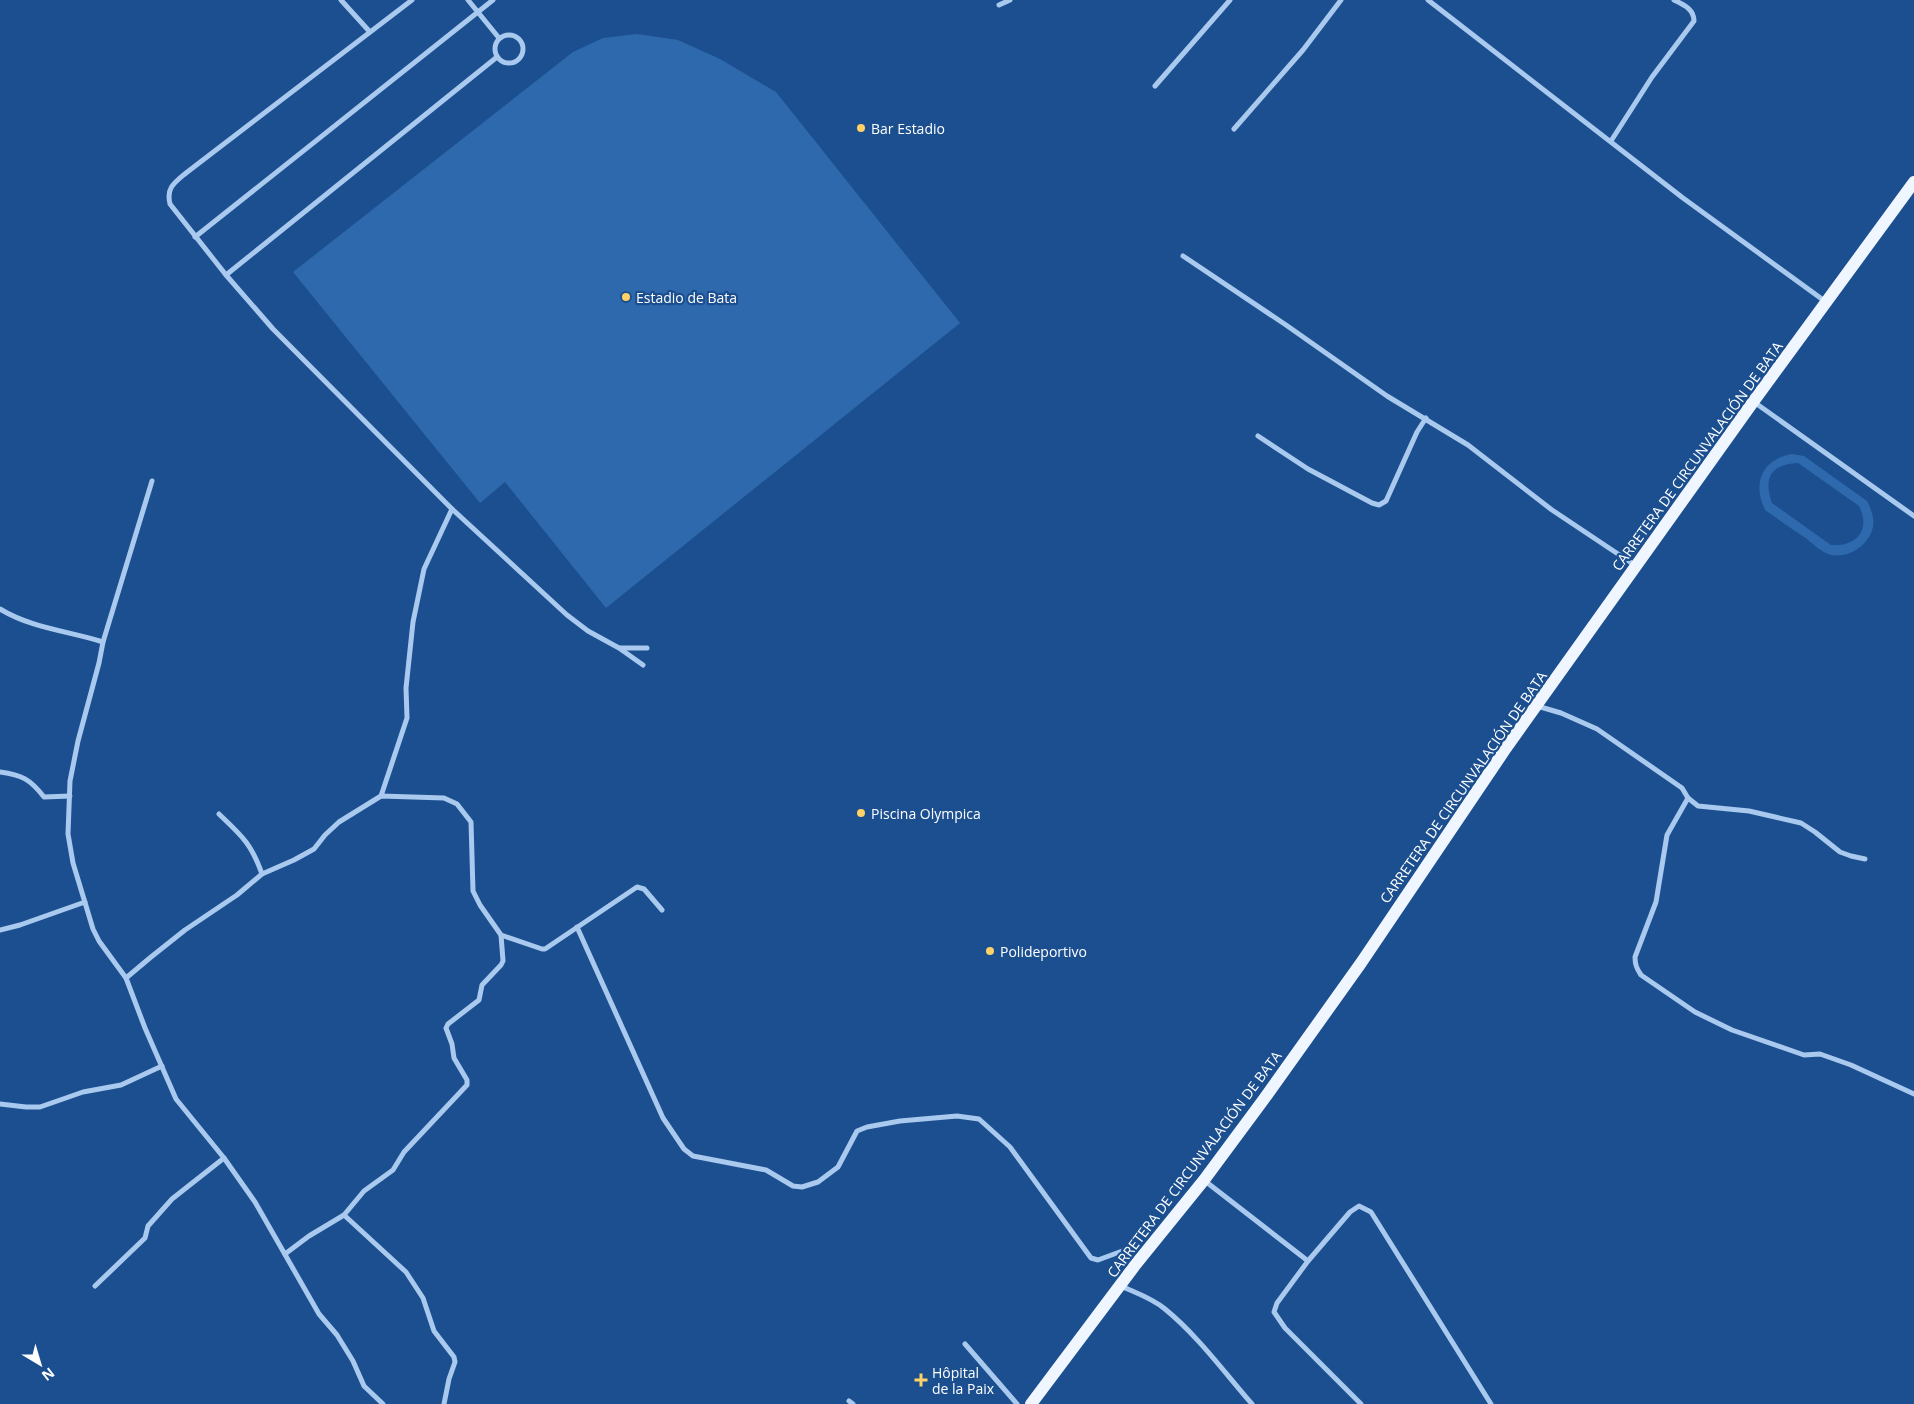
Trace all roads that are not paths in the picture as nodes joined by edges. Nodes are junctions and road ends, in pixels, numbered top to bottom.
1 (341, 0) edge
2 (412, 0) edge
3 (468, 0) edge
4 (492, 0) edge
5 (1010, 0) edge
6 (1230, 0) edge
7 (1341, 0) edge
8 (1428, 0) edge
9 (1674, 0) edge
10 (999, 5) dead end
11 (478, 12) junction
12 (370, 32) junction
13 (499, 38) junction
14 (497, 58) junction
15 (1155, 86) dead end
16 (1234, 129) dead end
17 (1611, 141) junction
18 (1914, 182) edge
19 (195, 237) junction
20 (1183, 256) dead end
21 (226, 275) junction
22 (1827, 302) junction
23 (1753, 402) junction
24 (1426, 418) junction
25 (1258, 436) dead end
26 (152, 481) dead end
27 (452, 509) junction
28 (1914, 516) edge
29 (1636, 566) junction
30 (0, 609) edge
31 (103, 642) junction
32 (619, 648) junction
33 (647, 648) dead end
34 (643, 665) dead end
35 (1537, 706) junction
36 (0, 772) edge
37 (70, 796) junction
38 (381, 796) junction
39 (1688, 798) junction
40 (219, 814) dead end
41 (1865, 859) dead end
42 (262, 874) junction
43 (85, 902) junction
44 (662, 910) dead end
45 (577, 927) junction
46 (0, 930) edge
47 (501, 935) junction
48 (126, 978) junction
49 (162, 1066) junction
50 (1914, 1094) edge
51 (0, 1104) edge
52 (224, 1158) junction
53 (1204, 1180) junction
54 (344, 1215) junction
55 (1125, 1250) dead end
56 (285, 1254) junction
57 (1308, 1261) junction
58 (95, 1286) dead end
59 (1120, 1286) junction
60 (965, 1344) dead end
61 (383, 1404) edge
62 (444, 1404) edge
63 (1017, 1404) edge
64 (1031, 1404) edge
65 (1252, 1404) edge
66 (1361, 1404) edge
67 (1491, 1404) edge

1 - 12 street
2 - 12 street
3 - 11 street
4 - 11 street
5 - 10 street
6 - 15 street
7 - 16 street
8 - 17 street
9 - 17 street
11 - 13 street
11 - 19 street
12 - 19 street
13 - 14 street
13 - 14 street
14 - 21 street
17 - 22 street
18 - 22 main road, CARRETERA DE CIRCUNVALACIÓN DE BATA
19 - 21 street
20 - 24 street
21 - 27 street
22 - 23 main road, CARRETERA DE CIRCUNVALACIÓN DE BATA
23 - 28 street
23 - 29 main road, CARRETERA DE CIRCUNVALACIÓN DE BATA
24 - 25 street
24 - 29 street
26 - 31 street
27 - 32 street
27 - 38 street
29 - 35 main road, CARRETERA DE CIRCUNVALACIÓN DE BATA
30 - 31 street
31 - 37 street
32 - 33 street
32 - 34 street
35 - 39 street
35 - 53 main road, CARRETERA DE CIRCUNVALACIÓN DE BATA
36 - 37 street
37 - 43 street
38 - 42 street
38 - 47 street
39 - 41 street
39 - 50 street
40 - 42 street
42 - 48 street
43 - 46 street
43 - 48 street
44 - 45 street
45 - 47 street
45 - 55 street
47 - 54 street
48 - 49 street
49 - 51 street
49 - 52 street
52 - 56 street
52 - 58 street
53 - 57 street
53 - 59 main road, CARRETERA DE CIRCUNVALACIÓN DE BATA
54 - 56 street
54 - 62 street
56 - 61 street
57 - 66 street
57 - 67 street
59 - 64 main road, CARRETERA DE CIRCUNVALACIÓN DE BATA
59 - 65 street
60 - 63 street

